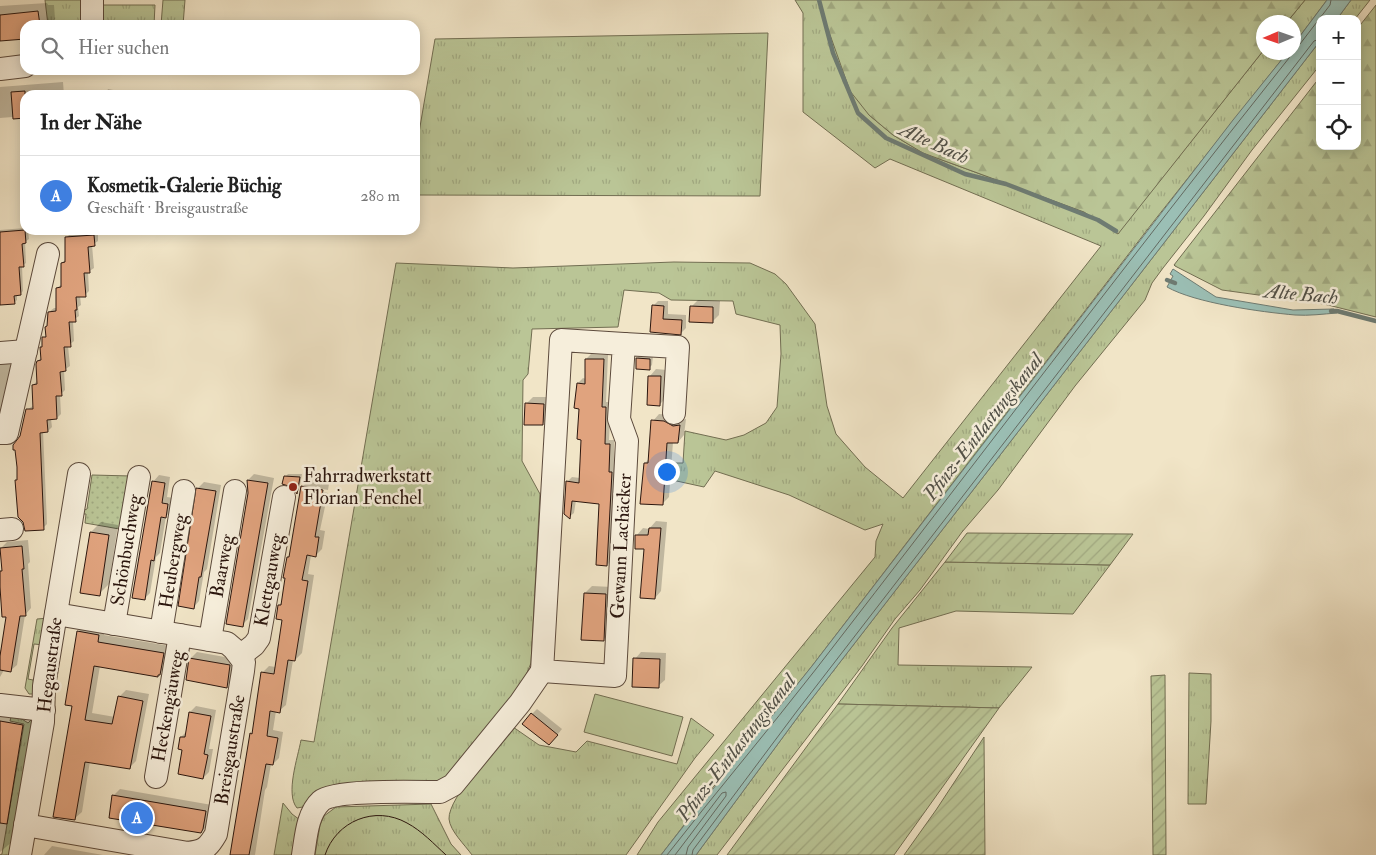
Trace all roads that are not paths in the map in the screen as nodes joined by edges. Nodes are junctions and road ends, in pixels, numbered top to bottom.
1 (92, 0) edge
2 (92, 20) edge
3 (20, 67) edge
4 (0, 69) edge
5 (48, 254) dead end
6 (624, 344) junction
7 (26, 351) junction
8 (0, 353) edge
9 (674, 413) dead end
10 (4, 433) edge
11 (79, 474) dead end
12 (138, 476) dead end
13 (184, 491) dead end
14 (235, 491) dead end
15 (284, 497) dead end
16 (56, 614) junction
17 (114, 624) junction
18 (170, 634) junction
19 (210, 640) junction
20 (240, 656) junction
21 (542, 671) junction
22 (0, 705) edge
23 (44, 710) junction
24 (156, 777) dead end
25 (25, 825) junction
26 (20, 855) edge
27 (304, 855) edge

1 - 2 street
3 - 4 street
5 - 7 street
6 - 9 street
6 - 21 street
6 - 21 street, Gewann Lachäcker
7 - 8 street
7 - 10 street
11 - 16 street, Hegaustraße
12 - 17 street, Schönbuchweg
13 - 18 street, Heubergweg
14 - 19 street, Baarweg
15 - 20 street, Klettgauweg
16 - 17 street
16 - 23 street, Hegaustraße
17 - 18 street
18 - 19 street
18 - 24 street, Heckengäuweg
19 - 20 street
20 - 25 street, Breisgaustraße
21 - 27 street
22 - 23 street
23 - 25 street, Hegaustraße
25 - 26 street, Hegaustraße

